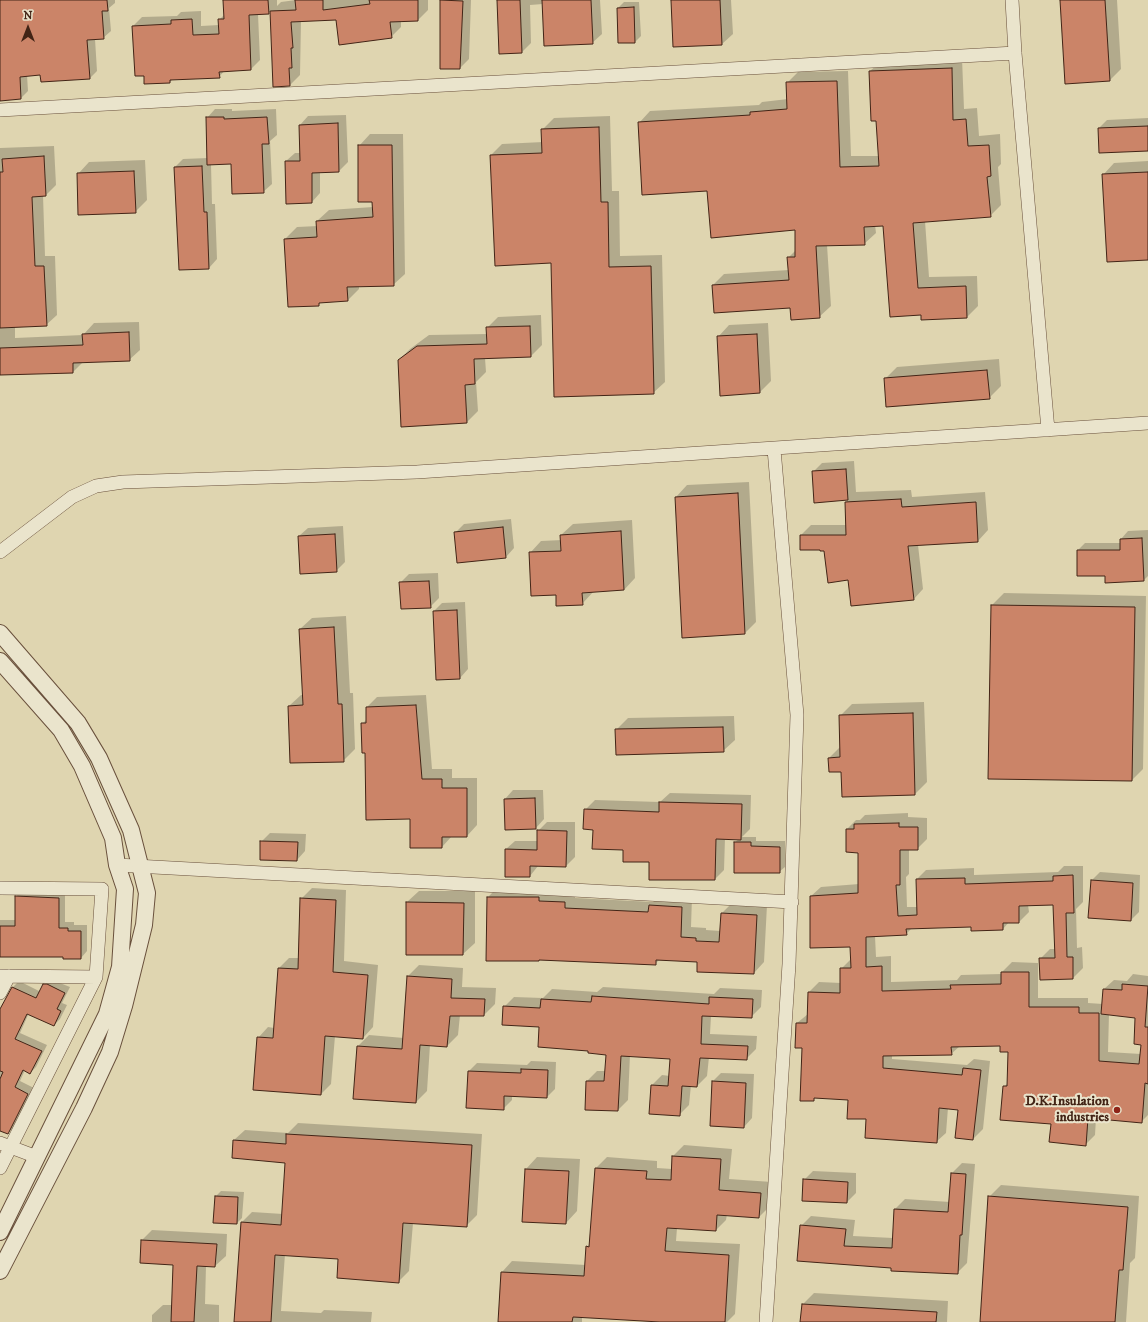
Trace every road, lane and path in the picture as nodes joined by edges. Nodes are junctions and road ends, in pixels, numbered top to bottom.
1 (1012, 0) edge
2 (1015, 53) junction
3 (0, 110) edge
4 (1148, 424) edge
5 (1048, 430) junction
6 (774, 449) junction
7 (0, 552) edge
8 (0, 633) edge
9 (0, 661) edge
10 (117, 865) junction
11 (141, 866) junction
12 (0, 888) edge
13 (792, 902) junction
14 (4, 976) edge
15 (96, 977) junction
16 (0, 993) edge
17 (5, 1145) edge
18 (37, 1157) junction
19 (0, 1168) edge
20 (0, 1232) edge
21 (0, 1271) edge
22 (766, 1322) edge

1 - 2 street
2 - 3 street
2 - 5 street
4 - 5 street
5 - 6 street
6 - 7 street
6 - 13 street
8 - 11 street
9 - 10 street
10 - 11 street
10 - 18 street
11 - 13 street
11 - 21 street
12 - 15 street
13 - 22 street
14 - 15 street
14 - 16 street
15 - 17 street
17 - 18 street
17 - 19 street
18 - 20 street

